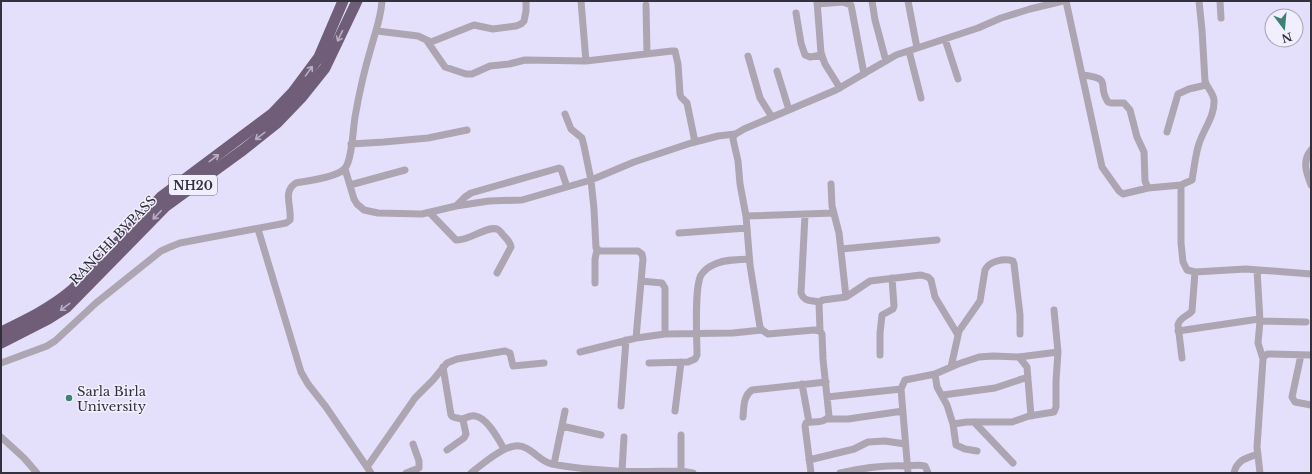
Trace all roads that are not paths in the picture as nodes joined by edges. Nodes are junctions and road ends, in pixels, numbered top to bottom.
1 (343, 1) edge
2 (357, 1) edge
3 (382, 1) edge
4 (526, 1) edge
5 (581, 1) edge
6 (872, 1) edge
7 (908, 1) edge
8 (1063, 1) edge
9 (1066, 1) edge
10 (1198, 1) edge
11 (1220, 1) edge
12 (817, 3) edge
13 (646, 5) dead end
14 (796, 13) dead end
15 (1221, 18) dead end
16 (376, 31) junction
17 (945, 39) junction
18 (427, 41) junction
19 (913, 49) junction
20 (647, 54) junction
21 (822, 55) junction
22 (748, 56) dead end
23 (886, 61) junction
24 (586, 62) junction
25 (777, 71) dead end
26 (864, 74) junction
27 (1083, 76) junction
28 (958, 80) dead end
29 (1206, 85) junction
30 (840, 88) junction
31 (921, 98) dead end
32 (789, 110) junction
33 (565, 114) dead end
34 (772, 117) junction
35 (467, 130) dead end
36 (1167, 132) dead end
37 (735, 134) junction
38 (695, 142) junction
39 (351, 144) junction
40 (1311, 150) edge
41 (345, 169) junction
42 (405, 170) dead end
43 (591, 180) junction
44 (831, 184) dead end
45 (350, 185) junction
46 (1181, 185) junction
47 (1311, 185) edge
48 (567, 186) junction
49 (1148, 188) junction
50 (456, 206) junction
51 (430, 213) junction
52 (834, 213) junction
53 (805, 215) junction
54 (746, 216) junction
55 (747, 228) junction
56 (258, 229) junction
57 (679, 233) dead end
58 (937, 240) dead end
59 (840, 249) junction
60 (597, 250) junction
61 (749, 259) junction
62 (1257, 270) junction
63 (1195, 272) junction
64 (497, 273) dead end
65 (1311, 274) edge
66 (892, 278) junction
67 (641, 281) junction
68 (595, 283) dead end
69 (846, 297) junction
70 (819, 302) junction
71 (1054, 310) dead end
72 (1260, 320) junction
73 (1306, 322) dead end
74 (762, 330) junction
75 (820, 331) junction
76 (1178, 331) junction
77 (1, 332) edge
78 (696, 333) junction
79 (665, 334) junction
80 (1020, 334) dead end
81 (958, 335) junction
82 (636, 338) junction
83 (626, 340) junction
84 (1, 343) edge
85 (580, 352) dead end
86 (1058, 352) junction
87 (880, 355) dead end
88 (1301, 355) junction
89 (1311, 355) edge
90 (1019, 356) junction
91 (1182, 358) dead end
92 (1263, 359) junction
93 (681, 362) junction
94 (1, 363) edge
95 (544, 363) dead end
96 (649, 363) dead end
97 (443, 367) junction
98 (951, 367) junction
99 (935, 374) junction
100 (1028, 377) junction
101 (826, 382) junction
102 (802, 384) junction
103 (901, 388) junction
104 (943, 396) junction
105 (828, 397) junction
106 (621, 406) dead end
107 (1311, 406) edge
108 (565, 411) dead end
109 (675, 411) dead end
110 (903, 411) junction
111 (1031, 416) junction
112 (743, 417) dead end
113 (462, 419) junction
114 (827, 419) junction
115 (809, 422) junction
116 (974, 422) junction
117 (953, 424) junction
118 (562, 426) junction
119 (601, 434) dead end
120 (681, 435) dead end
121 (1, 437) edge
122 (624, 437) dead end
123 (413, 444) dead end
124 (905, 444) junction
125 (504, 449) junction
126 (447, 450) dead end
127 (977, 451) dead end
128 (1258, 454) junction
129 (809, 460) junction
130 (1013, 462) dead end
131 (554, 464) junction
132 (369, 470) edge
133 (907, 470) edge
134 (622, 471) junction
135 (680, 471) junction
136 (37, 473) edge
137 (406, 473) edge
138 (471, 473) edge
139 (693, 473) edge
140 (811, 473) edge
141 (840, 473) edge
142 (928, 473) edge
143 (1234, 473) edge
144 (1260, 473) edge

77 -> 1 highway, RANCHI BYPASS / NH20
2 -> 84 highway, RANCHI BYPASS / NH20
3 - 16 street
4 - 18 street
5 - 24 street
6 - 23 street
7 - 19 street
8 - 17 street
9 - 27 street
10 - 29 street
11 - 15 street
12 - 21 street
12 - 26 street
13 - 20 street
14 - 21 street
16 - 18 street
16 - 39 street
17 - 19 street
17 - 28 street
18 - 24 street
19 - 23 street
19 - 31 street
20 - 24 street
20 - 38 street
21 - 30 street
22 - 34 street
23 - 26 street
25 - 32 street
26 - 30 street
27 - 49 street
27 - 49 street
29 - 36 street
29 - 46 street
30 - 32 street
32 - 34 street
33 - 43 street
34 - 37 street
35 - 39 street
37 - 38 street
37 - 54 street
38 - 43 street
39 - 41 street
40 - 47 street
41 - 45 street
41 - 56 street
42 - 45 street
43 - 48 street
43 - 60 street
44 - 52 street
45 - 51 street
46 - 49 street
46 - 63 street
48 - 50 street
48 - 50 street
50 - 51 street
51 - 64 street
52 - 53 street
52 - 59 street
53 - 54 street
53 - 70 street
54 - 55 street
55 - 57 street
55 - 61 street
56 - 94 street
56 - 132 street
58 - 59 street
59 - 69 street
60 - 67 street
60 - 68 street
61 - 74 street
61 - 78 street
62 - 63 street
62 - 65 street
62 - 72 street
63 - 76 street
66 - 69 street
66 - 81 street
66 - 87 street
67 - 79 street
67 - 82 street
69 - 70 street
70 - 75 street
71 - 86 street
72 - 73 street
72 - 76 street
72 - 92 street
74 - 75 street
74 - 78 street
75 - 101 street
76 - 91 street
78 - 79 street
78 - 93 street
79 - 82 street
80 - 81 street
81 - 98 street
82 - 83 street
83 - 85 street
83 - 106 street
86 - 90 street
86 - 111 street
88 - 89 street
88 - 92 street
88 - 107 street
90 - 98 street
90 - 100 street
92 - 128 street
93 - 96 street
93 - 109 street
95 - 97 street
97 - 113 street
97 - 132 street
98 - 99 street
99 - 103 street
99 - 104 street
100 - 104 street
100 - 111 street
101 - 102 street
101 - 105 street
102 - 112 street
102 - 115 street
103 - 105 street
103 - 110 street
104 - 117 street
105 - 114 street
108 - 118 street
110 - 114 street
110 - 124 street
111 - 116 street
113 - 125 street
113 - 126 street
114 - 115 street
115 - 129 street
116 - 117 street
116 - 130 street
117 - 127 street
118 - 119 street
118 - 131 street
120 - 135 street
121 - 136 street
122 - 134 street
123 - 137 street
124 - 129 street
124 - 133 street
125 - 131 street
125 - 138 street
128 - 143 street
128 - 144 street
129 - 140 street
131 - 134 street
133 - 141 street
133 - 142 street
134 - 135 street
135 - 139 street

